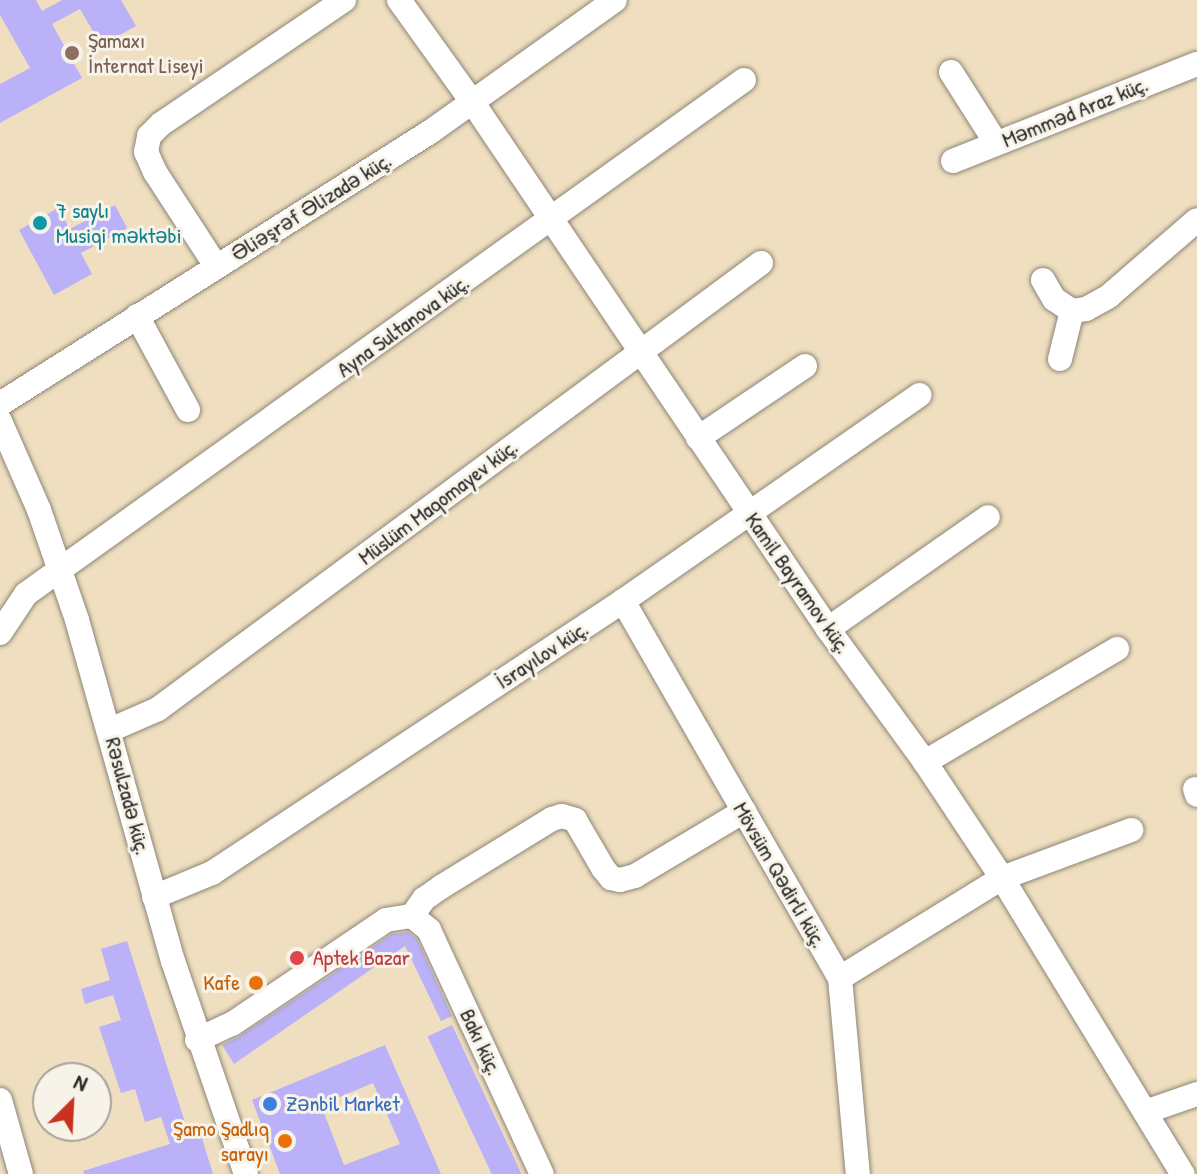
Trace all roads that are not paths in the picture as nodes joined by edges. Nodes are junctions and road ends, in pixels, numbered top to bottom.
1 (344, 0) edge
2 (399, 0) edge
3 (615, 0) edge
4 (1197, 64) edge
5 (951, 72) dead end
6 (744, 80) dead end
7 (473, 103) junction
8 (996, 143) junction
9 (953, 161) dead end
10 (551, 220) junction
11 (1197, 220) edge
12 (761, 263) dead end
13 (216, 266) junction
14 (1043, 280) dead end
15 (1072, 311) junction
16 (137, 316) junction
17 (639, 353) junction
18 (1060, 359) dead end
19 (805, 366) dead end
20 (919, 395) dead end
21 (0, 404) edge
22 (188, 410) dead end
23 (0, 421) edge
24 (698, 438) junction
25 (749, 512) junction
26 (988, 517) dead end
27 (61, 570) junction
28 (623, 601) junction
29 (3, 622) edge
30 (828, 629) junction
31 (1117, 649) dead end
32 (110, 730) junction
33 (925, 762) junction
34 (744, 811) junction
35 (1131, 830) dead end
36 (1002, 878) junction
37 (154, 897) junction
38 (412, 916) junction
39 (840, 978) junction
40 (197, 1040) junction
41 (1197, 1094) edge
42 (0, 1100) edge
43 (1145, 1112) junction
44 (21, 1174) edge
45 (246, 1174) edge
46 (542, 1174) edge
47 (858, 1174) edge
48 (1183, 1174) edge

1 - 13 street
2 - 7 street, Kamil Bayramov küç.
3 - 7 street, Əliəşrəf Əlizadə küç.
4 - 8 street, Məmməd Araz küç.
5 - 8 street
6 - 10 street, Ayna Sultanova küç.
7 - 10 street, Kamil Bayramov küç.
7 - 13 street, Əliəşrəf Əlizadə küç.
8 - 9 street, Məmməd Araz küç.
10 - 17 street, Kamil Bayramov küç.
10 - 27 street, Ayna Sultanova küç.
11 - 15 street
12 - 17 street, Müslüm Maqomayev küç.
13 - 16 street, Əliəşrəf Əlizadə küç.
14 - 15 street
15 - 18 street
16 - 21 street, Əliəşrəf Əlizadə küç.
16 - 22 street
17 - 24 street, Kamil Bayramov küç.
17 - 32 street, Müslüm Maqomayev küç.
19 - 24 street
20 - 25 street, İsrayılov küç.
23 - 27 street, Rəsulzadə küç.
24 - 25 street, Kamil Bayramov küç.
25 - 28 street, İsrayılov küç.
25 - 30 street, Kamil Bayramov küç.
26 - 30 street
27 - 29 street, Ayna Sultanova küç.
27 - 32 street, Rəsulzadə küç.
28 - 34 street, Mövsüm Qədirli küç.
28 - 37 street, İsrayılov küç.
30 - 33 street, Kamil Bayramov küç.
31 - 33 street
32 - 37 street, Rəsulzadə küç.
33 - 36 street, Kamil Bayramov küç.
34 - 38 street
34 - 39 street, Mövsüm Qədirli küç.
35 - 36 street
36 - 39 street
36 - 43 street, Kamil Bayramov küç.
37 - 40 street, Rəsulzadə küç.
38 - 40 street
38 - 46 street, Bakı küç.
39 - 47 street, Mövsüm Qədirli küç.
40 - 45 street, Rəsulzadə küç.
41 - 43 street
42 - 44 street
43 - 48 street, Kamil Bayramov küç.

